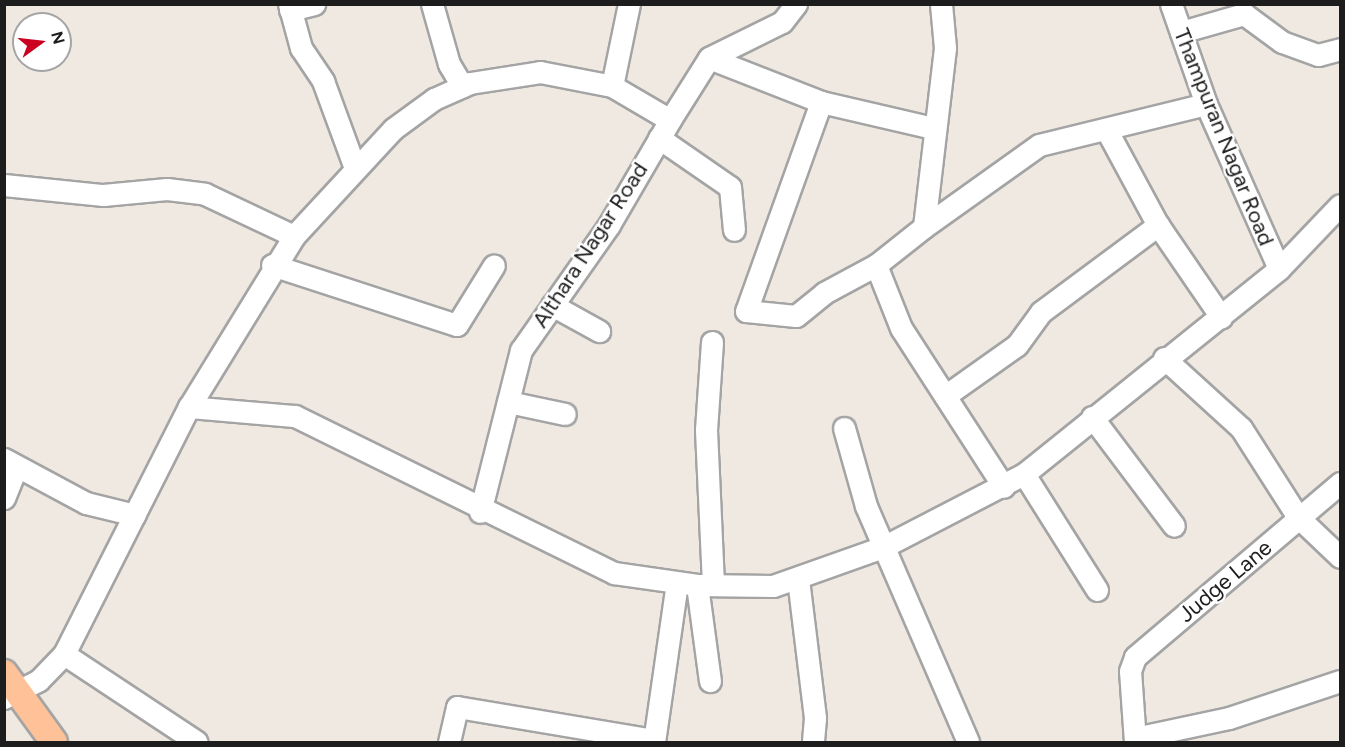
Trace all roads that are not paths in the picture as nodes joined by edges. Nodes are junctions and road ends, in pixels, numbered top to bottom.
1 (314, 4) edge
2 (432, 4) edge
3 (629, 4) edge
4 (796, 4) edge
5 (941, 4) edge
6 (1171, 4) edge
7 (289, 7) edge
8 (1181, 32) junction
9 (1341, 48) edge
10 (709, 58) junction
11 (462, 86) junction
12 (612, 86) junction
13 (820, 102) junction
14 (1206, 104) junction
15 (670, 120) junction
16 (933, 129) junction
17 (1106, 129) junction
18 (659, 138) junction
19 (355, 168) junction
20 (4, 185) edge
21 (1341, 205) edge
22 (1158, 225) junction
23 (924, 227) junction
24 (734, 230) dead end
25 (294, 236) junction
26 (272, 265) junction
27 (494, 265) dead end
28 (876, 265) junction
29 (1279, 269) junction
30 (552, 305) junction
31 (1221, 317) junction
32 (599, 331) dead end
33 (712, 342) dead end
34 (1164, 358) junction
35 (945, 396) junction
36 (508, 402) junction
37 (189, 407) junction
38 (565, 414) dead end
39 (1092, 417) junction
40 (844, 428) dead end
41 (10, 464) edge
42 (1024, 474) junction
43 (1341, 483) edge
44 (1005, 487) junction
45 (4, 498) edge
46 (480, 512) junction
47 (135, 515) junction
48 (1298, 517) junction
49 (1174, 526) dead end
50 (883, 547) junction
51 (1341, 557) edge
52 (798, 579) junction
53 (696, 585) junction
54 (1097, 590) dead end
55 (64, 654) junction
56 (710, 681) dead end
57 (1341, 681) edge
58 (10, 687) edge
59 (1135, 740) edge
60 (654, 741) edge
61 (54, 742) edge
62 (197, 742) edge
63 (448, 742) edge
64 (813, 742) edge
65 (968, 742) edge

1 - 7 street
2 - 11 street
3 - 12 street
4 - 10 street
5 - 16 street
6 - 8 street, Thampuran Nagar Road
7 - 19 street
8 - 9 street
8 - 14 street, Thampuran Nagar Road
10 - 13 street
10 - 15 street, Althara Nagar Road
11 - 12 street
11 - 19 street
12 - 15 street
13 - 16 street
13 - 28 street
14 - 17 street
14 - 29 street, Thampuran Nagar Road
15 - 18 street, Althara Nagar Road
16 - 23 street
17 - 22 street
17 - 23 street
18 - 24 street
18 - 30 street, Althara Nagar Road
19 - 25 street
20 - 25 street
21 - 29 street
22 - 31 street
22 - 35 street
23 - 28 street
25 - 26 street
26 - 27 street
26 - 37 street
28 - 35 street
29 - 31 street
30 - 32 street
30 - 36 street, Althara Nagar Road
31 - 34 street
33 - 53 street
34 - 39 street
34 - 48 street
35 - 44 street
36 - 38 street
36 - 46 street, Althara Nagar Road
37 - 46 street
37 - 47 street
39 - 42 street
39 - 49 street
40 - 50 street
41 - 45 street
41 - 47 street
42 - 44 street
42 - 54 street
43 - 48 street, Judge Lane
44 - 50 street
46 - 53 street
47 - 55 street
48 - 51 street
48 - 59 street, Judge Lane
50 - 52 street
50 - 65 street
52 - 53 street
52 - 64 street
53 - 56 street
53 - 60 street
55 - 58 street
55 - 62 street
57 - 59 street
58 - 61 main road
60 - 63 street

